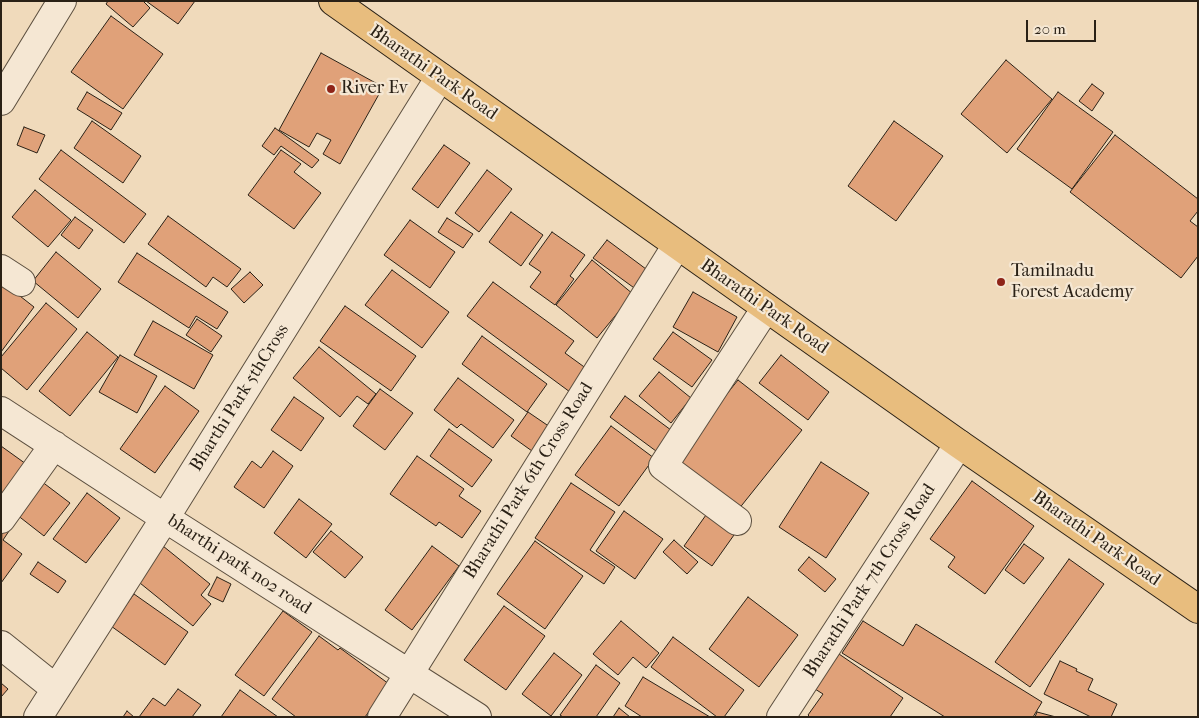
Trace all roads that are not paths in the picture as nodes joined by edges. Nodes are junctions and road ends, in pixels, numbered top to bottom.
1 (62, 1) edge
2 (333, 1) edge
3 (440, 78) junction
4 (5, 86) edge
5 (677, 245) junction
6 (766, 308) junction
7 (1, 410) edge
8 (959, 444) junction
9 (54, 445) junction
10 (166, 518) junction
11 (1, 519) edge
12 (737, 521) dead end
13 (1198, 609) edge
14 (1, 645) edge
15 (408, 673) junction
16 (56, 689) junction
17 (38, 717) edge
18 (382, 717) edge
19 (477, 717) edge
20 (781, 717) edge

1 - 4 street
2 - 3 main road, Bharathi Park Road
3 - 5 main road, Bharathi Park Road
3 - 10 street, Bharthi Park 5thCross
5 - 6 main road, Bharathi Park Road
5 - 15 street, Bharathi Park 6th Cross Road
6 - 8 main road, Bharathi Park Road
6 - 12 street
7 - 9 street, bharthi park no2 road
8 - 13 main road, Bharathi Park Road
8 - 20 street, Bharathi Park 7th Cross Road
9 - 10 street, bharthi park no2 road
9 - 11 street
10 - 15 street, bharthi park no2 road
10 - 16 street, Bharthi Park 5thCross
14 - 16 street
15 - 18 street, Bharathi Park 6th Cross Road
15 - 19 street, bharthi park no2 road
16 - 17 street, Bharthi Park 5thCross

